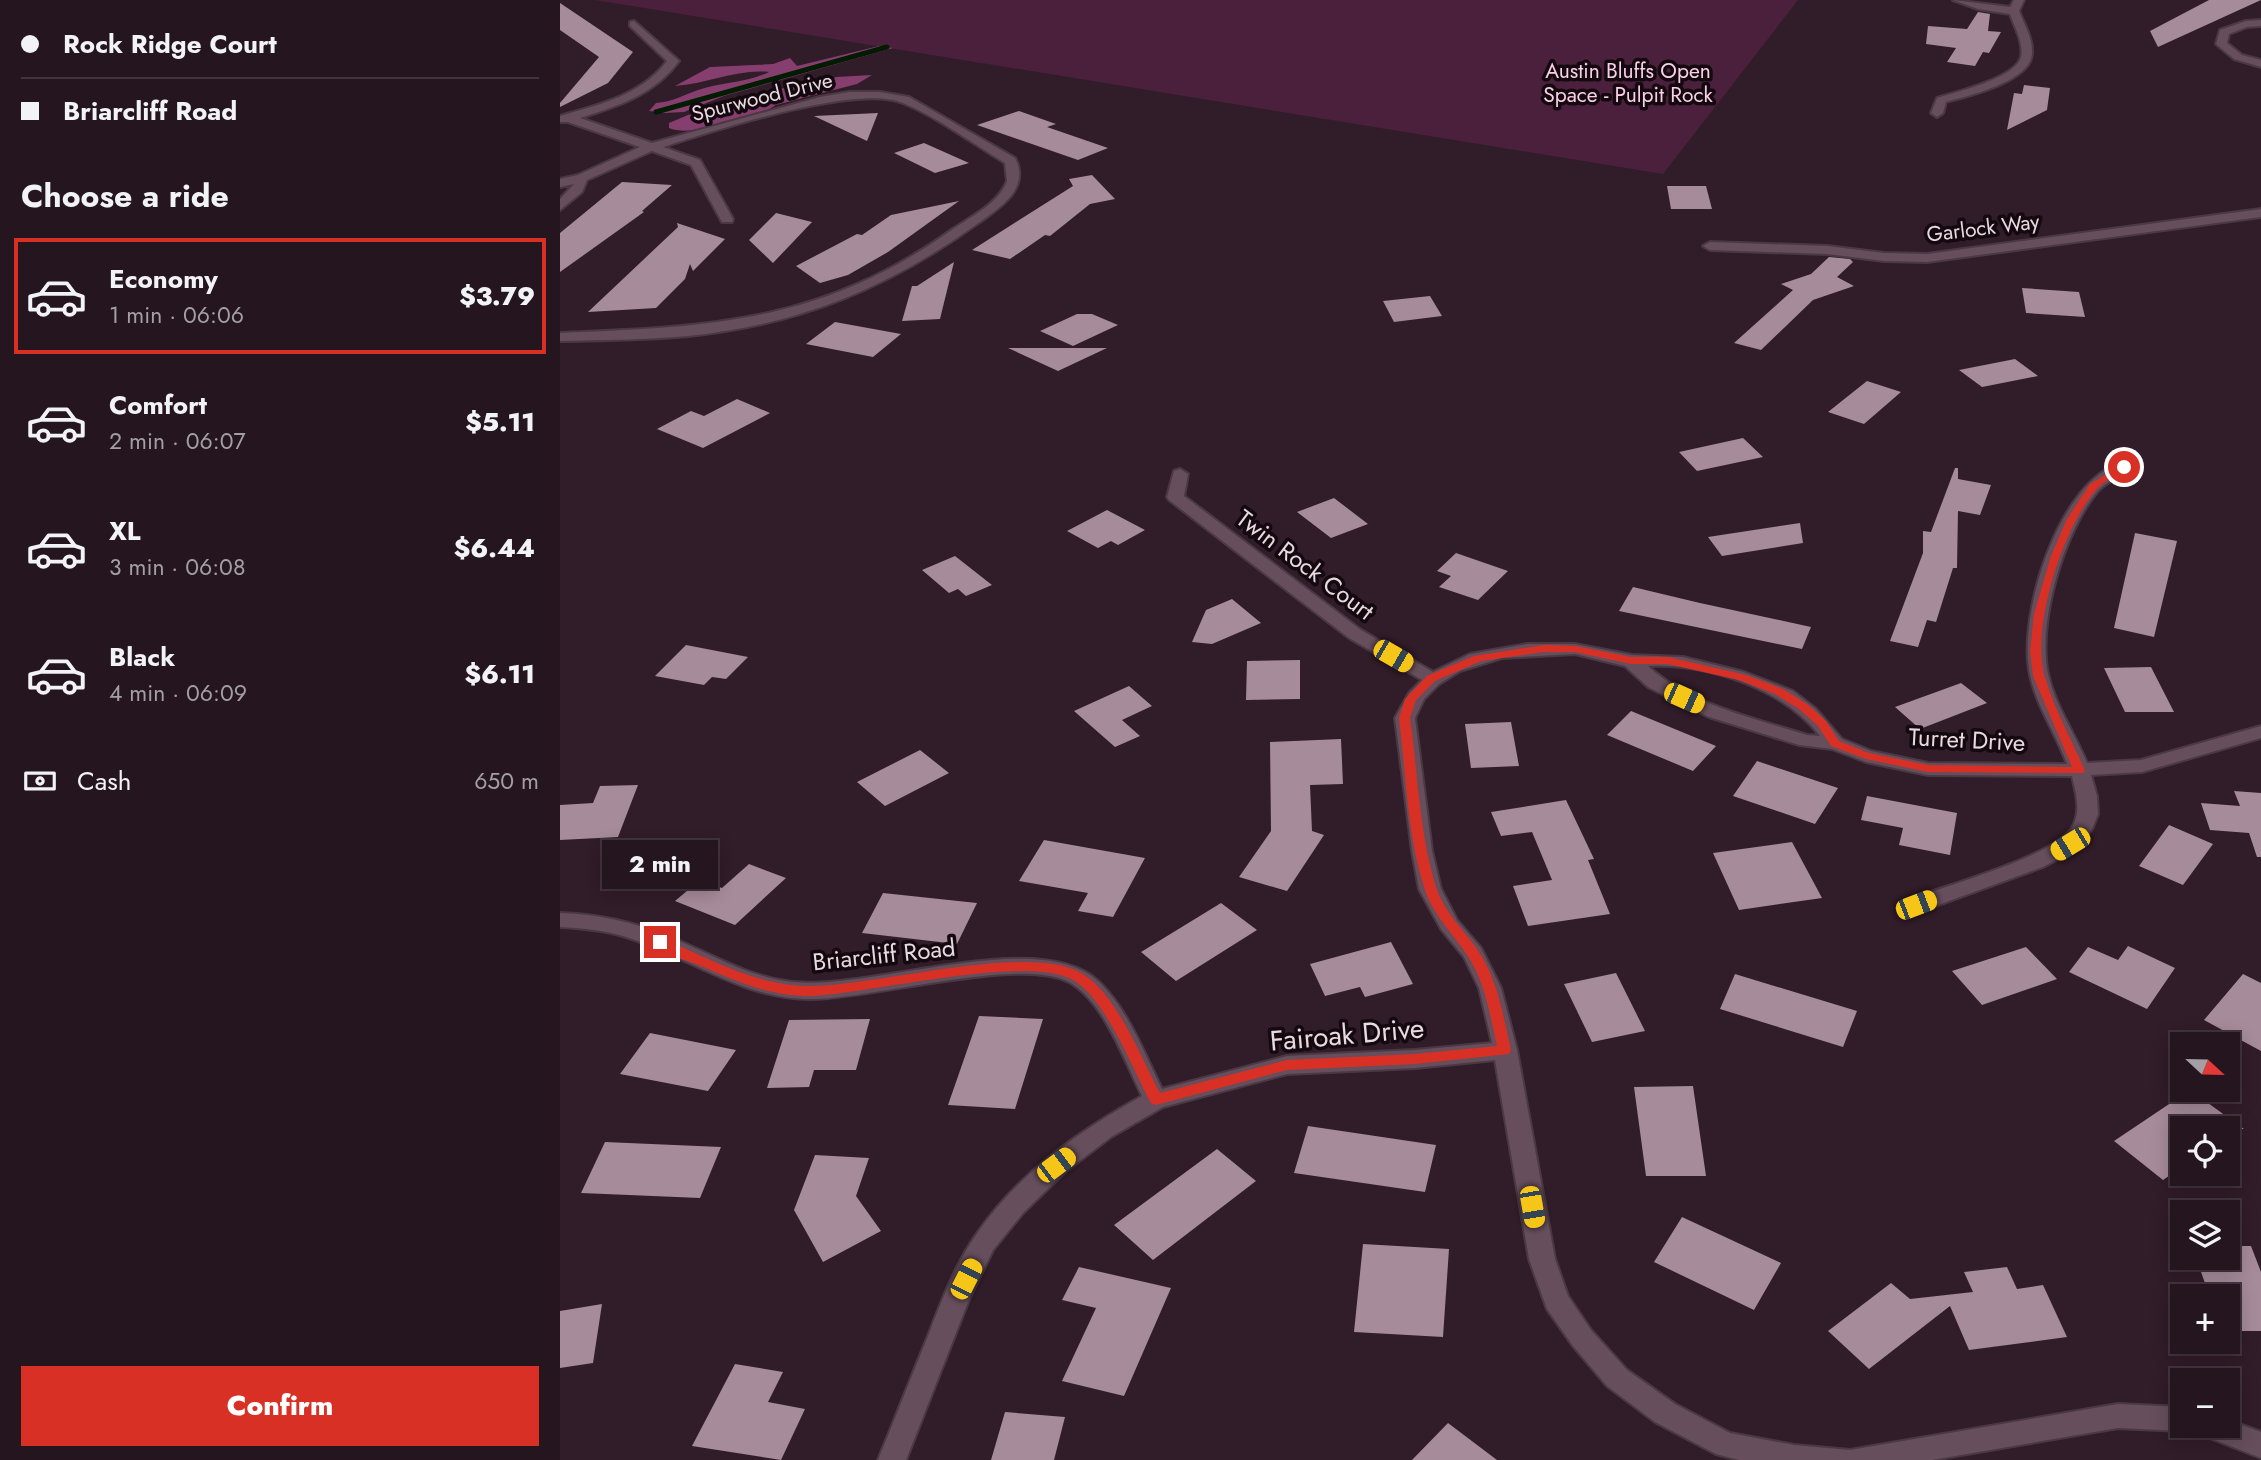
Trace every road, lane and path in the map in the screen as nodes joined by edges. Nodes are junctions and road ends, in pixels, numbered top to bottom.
1 (1958, 0) edge
2 (2017, 5) edge
3 (2261, 23) edge
4 (635, 24) dead end
5 (2261, 64) edge
6 (1937, 113) dead end
7 (565, 119) edge
8 (649, 148) junction
9 (582, 178) junction
10 (560, 183) edge
11 (560, 206) edge
12 (2261, 213) edge
13 (727, 219) dead end
14 (1710, 246) dead end
15 (560, 337) edge
16 (2124, 467) dead end
17 (1180, 474) dead end
18 (1631, 661) junction
19 (1431, 678) junction
20 (2261, 732) edge
21 (1835, 743) junction
22 (2079, 771) junction
23 (1916, 905) dead end
24 (560, 920) edge
25 (1505, 1050) junction
26 (1156, 1100) junction
27 (2170, 1418) edge
28 (2240, 1437) edge
29 (2261, 1445) edge
30 (892, 1460) edge
31 (1843, 1460) edge
32 (1857, 1460) edge

1 - 2 street
2 - 6 street
3 - 5 street
4 - 7 street
7 - 8 street
8 - 9 street, Spurwood Drive
8 - 13 street
8 - 15 street, Spurwood Drive
9 - 10 street, Spurwood Drive
9 - 11 street, Spurwood Drive
12 - 14 street, Garlock Way
16 - 22 street
17 - 19 street, Twin Rock Court
18 - 19 street, Turret Drive
18 - 21 street, Turret Drive
18 - 21 street, Turret Drive
19 - 25 street
20 - 22 street, Turret Drive
21 - 22 street, Turret Drive
22 - 23 street
24 - 26 street, Briarcliff Road
25 - 26 street, Fairoak Drive
25 - 31 street
26 - 30 street, Fairoak Drive
27 - 32 street
28 - 29 street

